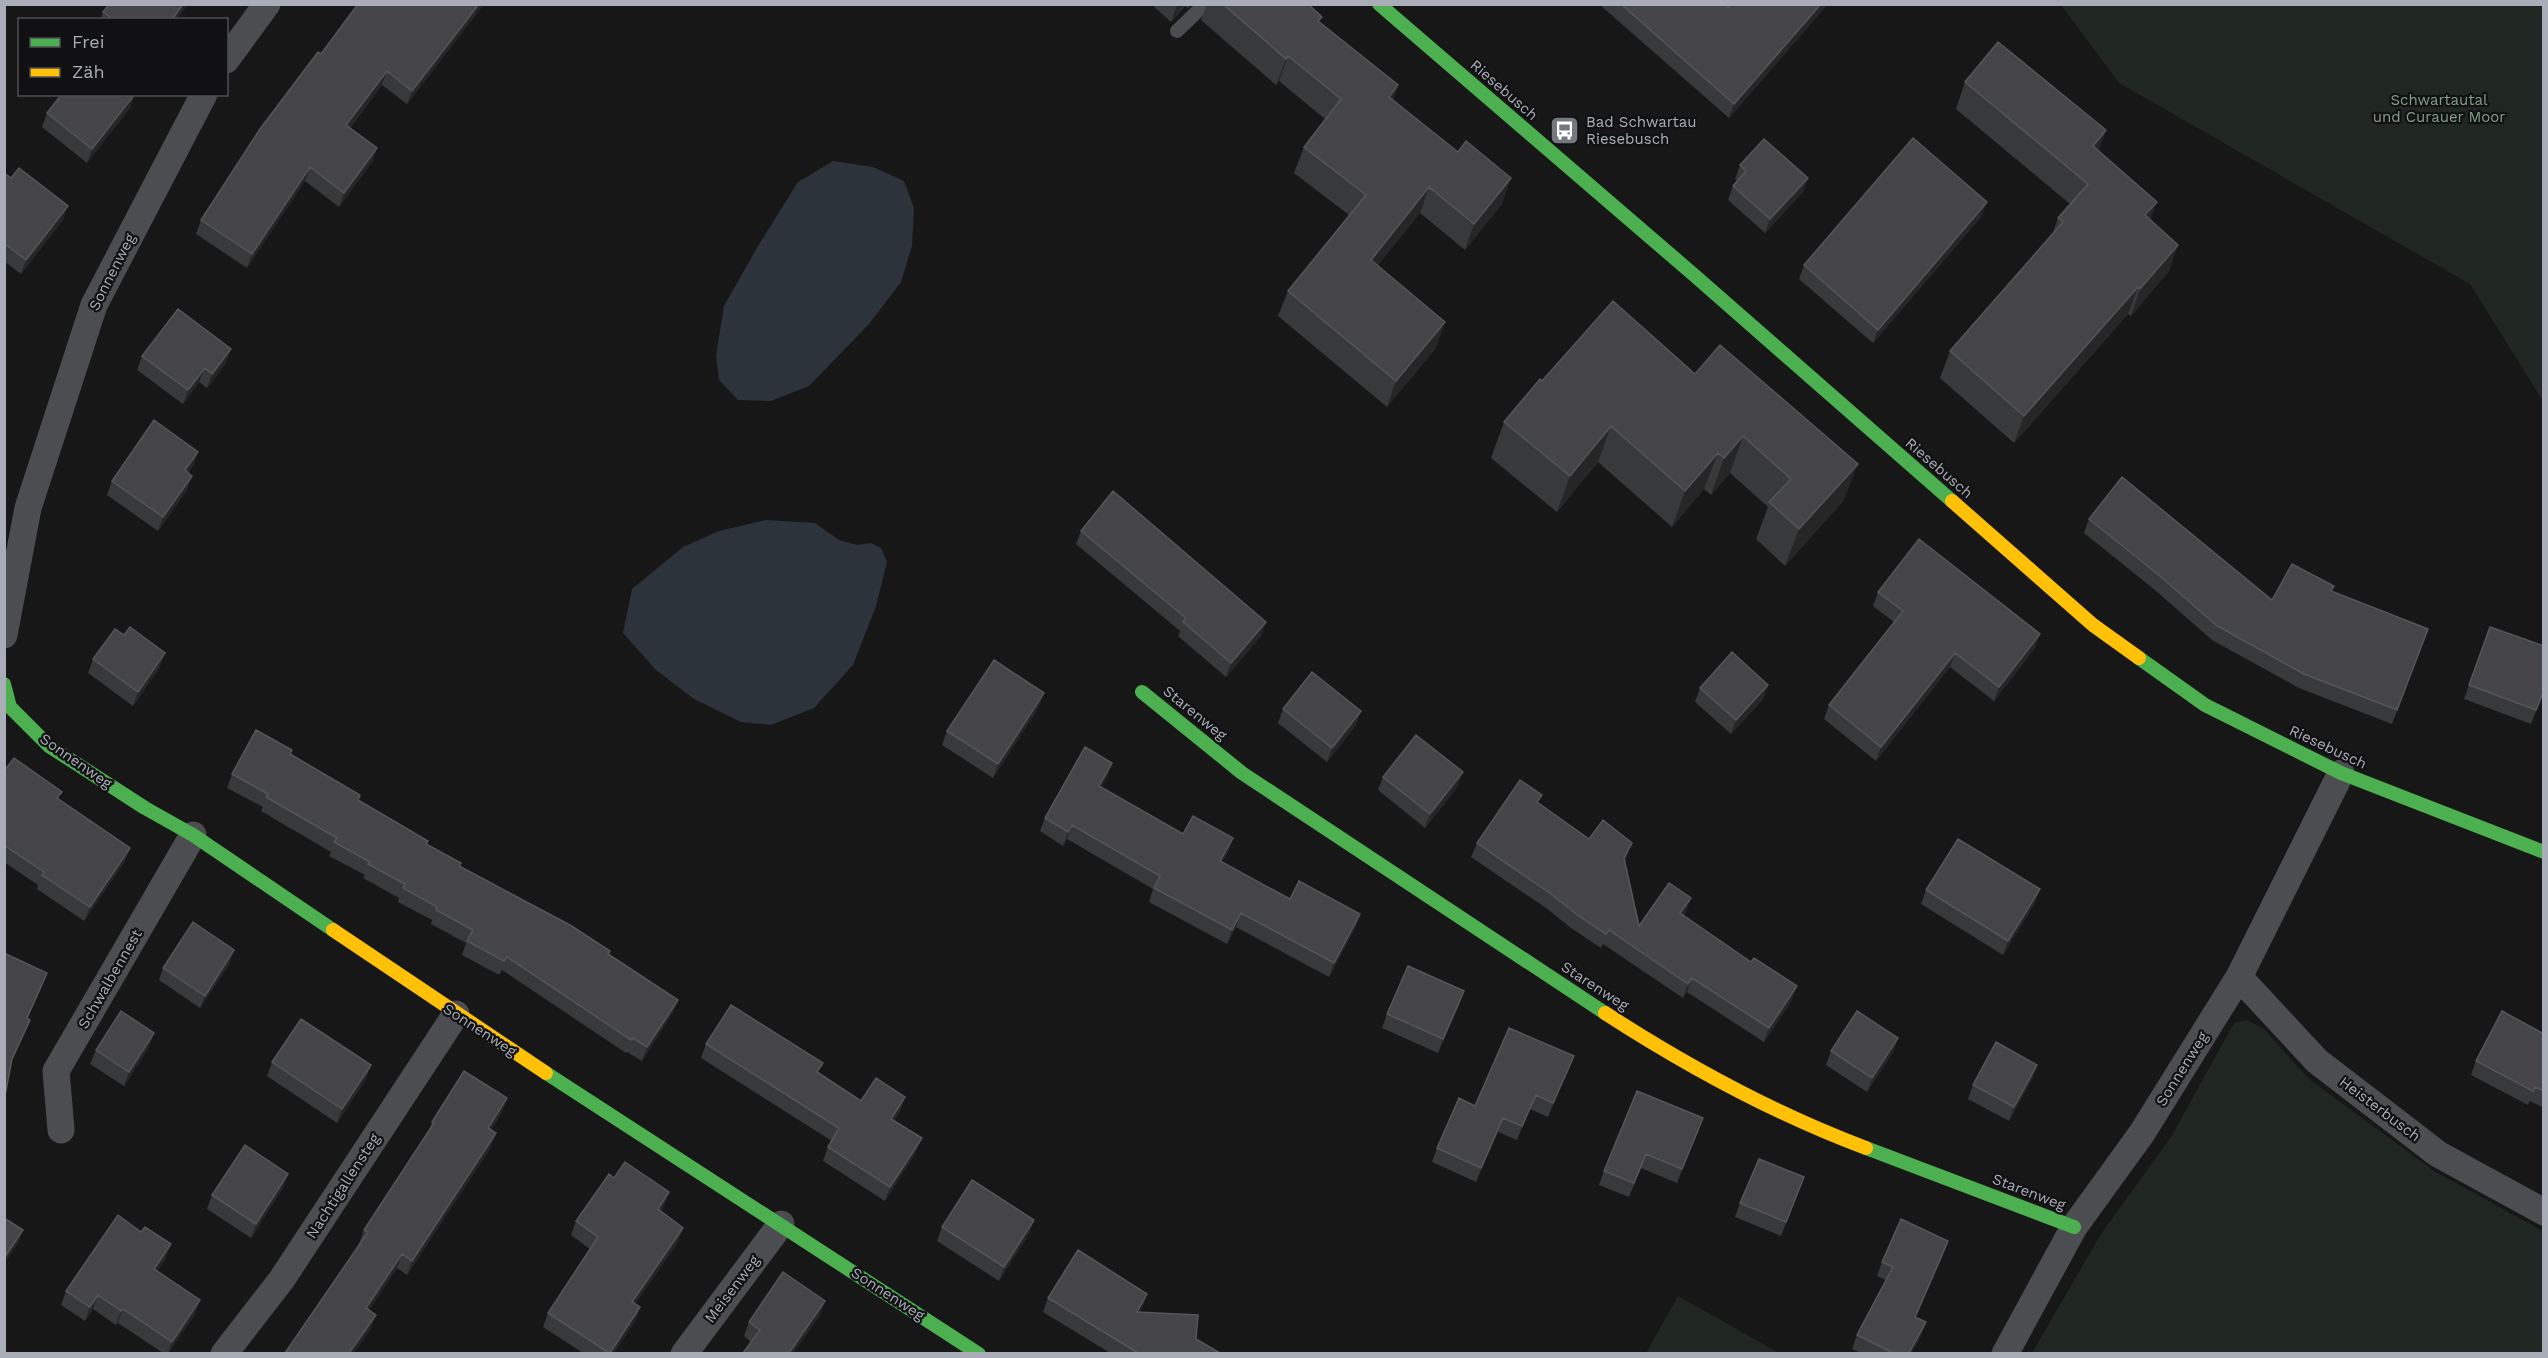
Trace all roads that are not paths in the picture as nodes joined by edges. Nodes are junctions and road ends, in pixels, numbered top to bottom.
1 (267, 4) edge
2 (1205, 4) edge
3 (1379, 4) edge
4 (1177, 31) dead end
5 (228, 57) edge
6 (203, 96) edge
7 (4, 635) edge
8 (4, 684) edge
9 (1142, 692) dead end
10 (2341, 773) junction
11 (193, 835) junction
12 (2544, 852) edge
13 (2239, 977) junction
14 (456, 1014) junction
15 (61, 1130) dead end
16 (2544, 1212) edge
17 (781, 1224) junction
18 (2074, 1227) junction
19 (224, 1353) edge
20 (684, 1353) edge
21 (979, 1353) edge
22 (2005, 1353) edge

1 - 5 street
2 - 4 lane
3 - 10 street, Riesebusch
6 - 7 street, Sonnenweg
8 - 11 street, Sonnenweg
9 - 18 street, Starenweg
10 - 12 street, Riesebusch
10 - 13 street, Sonnenweg
11 - 14 street, Sonnenweg
11 - 15 street, Schwalbennest
13 - 16 street, Heisterbusch
13 - 18 street, Sonnenweg
14 - 17 street, Sonnenweg
14 - 19 street, Nachtigallensteg
17 - 20 street, Meisenweg
17 - 21 street, Sonnenweg
18 - 22 street, Sonnenweg

